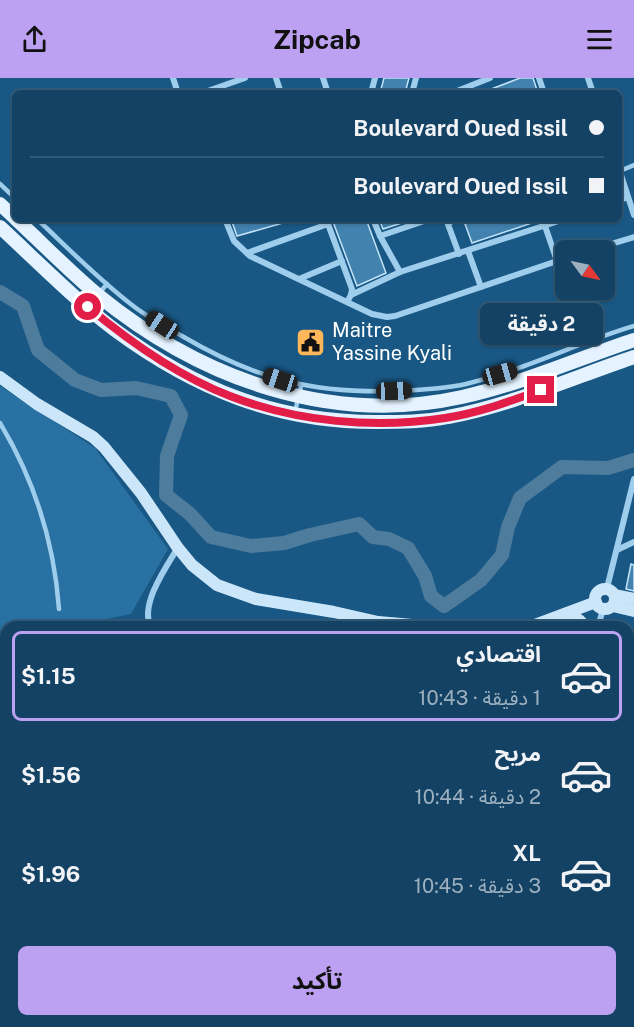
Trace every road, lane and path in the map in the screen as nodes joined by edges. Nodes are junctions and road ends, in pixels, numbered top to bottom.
1 (213, 78) edge
2 (245, 78) edge
3 (490, 78) edge
4 (216, 88) junction
5 (210, 90) edge
6 (472, 90) edge
7 (622, 178) edge
8 (0, 184) edge
9 (12, 195) edge
10 (628, 197) junction
11 (622, 199) edge
12 (0, 204) edge
13 (634, 215) edge
14 (12, 216) edge
15 (19, 222) edge
16 (41, 222) edge
17 (226, 222) edge
18 (374, 222) edge
19 (421, 222) edge
20 (447, 222) edge
21 (551, 222) edge
22 (545, 226) junction
23 (0, 227) edge
24 (380, 236) junction
25 (634, 237) edge
26 (615, 243) edge
27 (468, 251) junction
28 (247, 253) junction
29 (459, 254) junction
30 (555, 255) edge
31 (342, 261) junction
32 (555, 262) edge
33 (400, 272) junction
34 (299, 279) junction
35 (481, 287) junction
36 (103, 290) junction
37 (351, 295) junction
38 (347, 302) junction
39 (88, 307) junction
40 (634, 326) edge
41 (634, 340) edge
42 (634, 357) edge
43 (616, 363) junction
44 (634, 367) edge
45 (514, 376) junction
46 (0, 377) edge
47 (300, 391) junction
48 (521, 397) junction
49 (295, 415) junction
50 (0, 423) edge
51 (2, 428) edge
52 (634, 479) edge
53 (634, 543) edge
54 (178, 548) junction
55 (617, 550) junction
56 (634, 599) edge
57 (607, 600) junction
58 (59, 609) dead end
59 (634, 611) edge
60 (566, 614) junction
61 (149, 621) edge
62 (374, 621) edge
63 (546, 621) edge
64 (580, 621) edge
65 (600, 621) edge

1 - 4 street
2 - 4 street
3 - 6 street
4 - 5 street
7 - 10 street
8 - 9 lane
10 - 11 street
10 - 13 street
12 - 14 main road
15 - 36 main road
16 - 36 lane
17 - 28 street
18 - 24 street
19 - 24 street
20 - 29 street
21 - 22 street
22 - 27 street
22 - 30 street
23 - 39 main road
24 - 33 street
25 - 26 street
27 - 29 street
27 - 35 street
28 - 31 street
28 - 34 street
29 - 33 street
31 - 34 street
31 - 37 street
32 - 35 street
33 - 37 street
34 - 38 street
35 - 38 street
36 - 39 lane
36 - 47 main road
37 - 38 street
39 - 49 main road
40 - 45 lane
41 - 45 main road
42 - 43 main road
43 - 44 main road
43 - 48 main road
45 - 47 main road
45 - 48 lane
46 - 54 street
47 - 49 lane
48 - 49 main road
50 - 51 lane
51 - 58 lane
52 - 55 street
53 - 55 street
54 - 61 street
54 - 62 street
55 - 57 street
56 - 57 street
57 - 59 street
57 - 60 street
57 - 65 street
60 - 63 street
60 - 64 street

